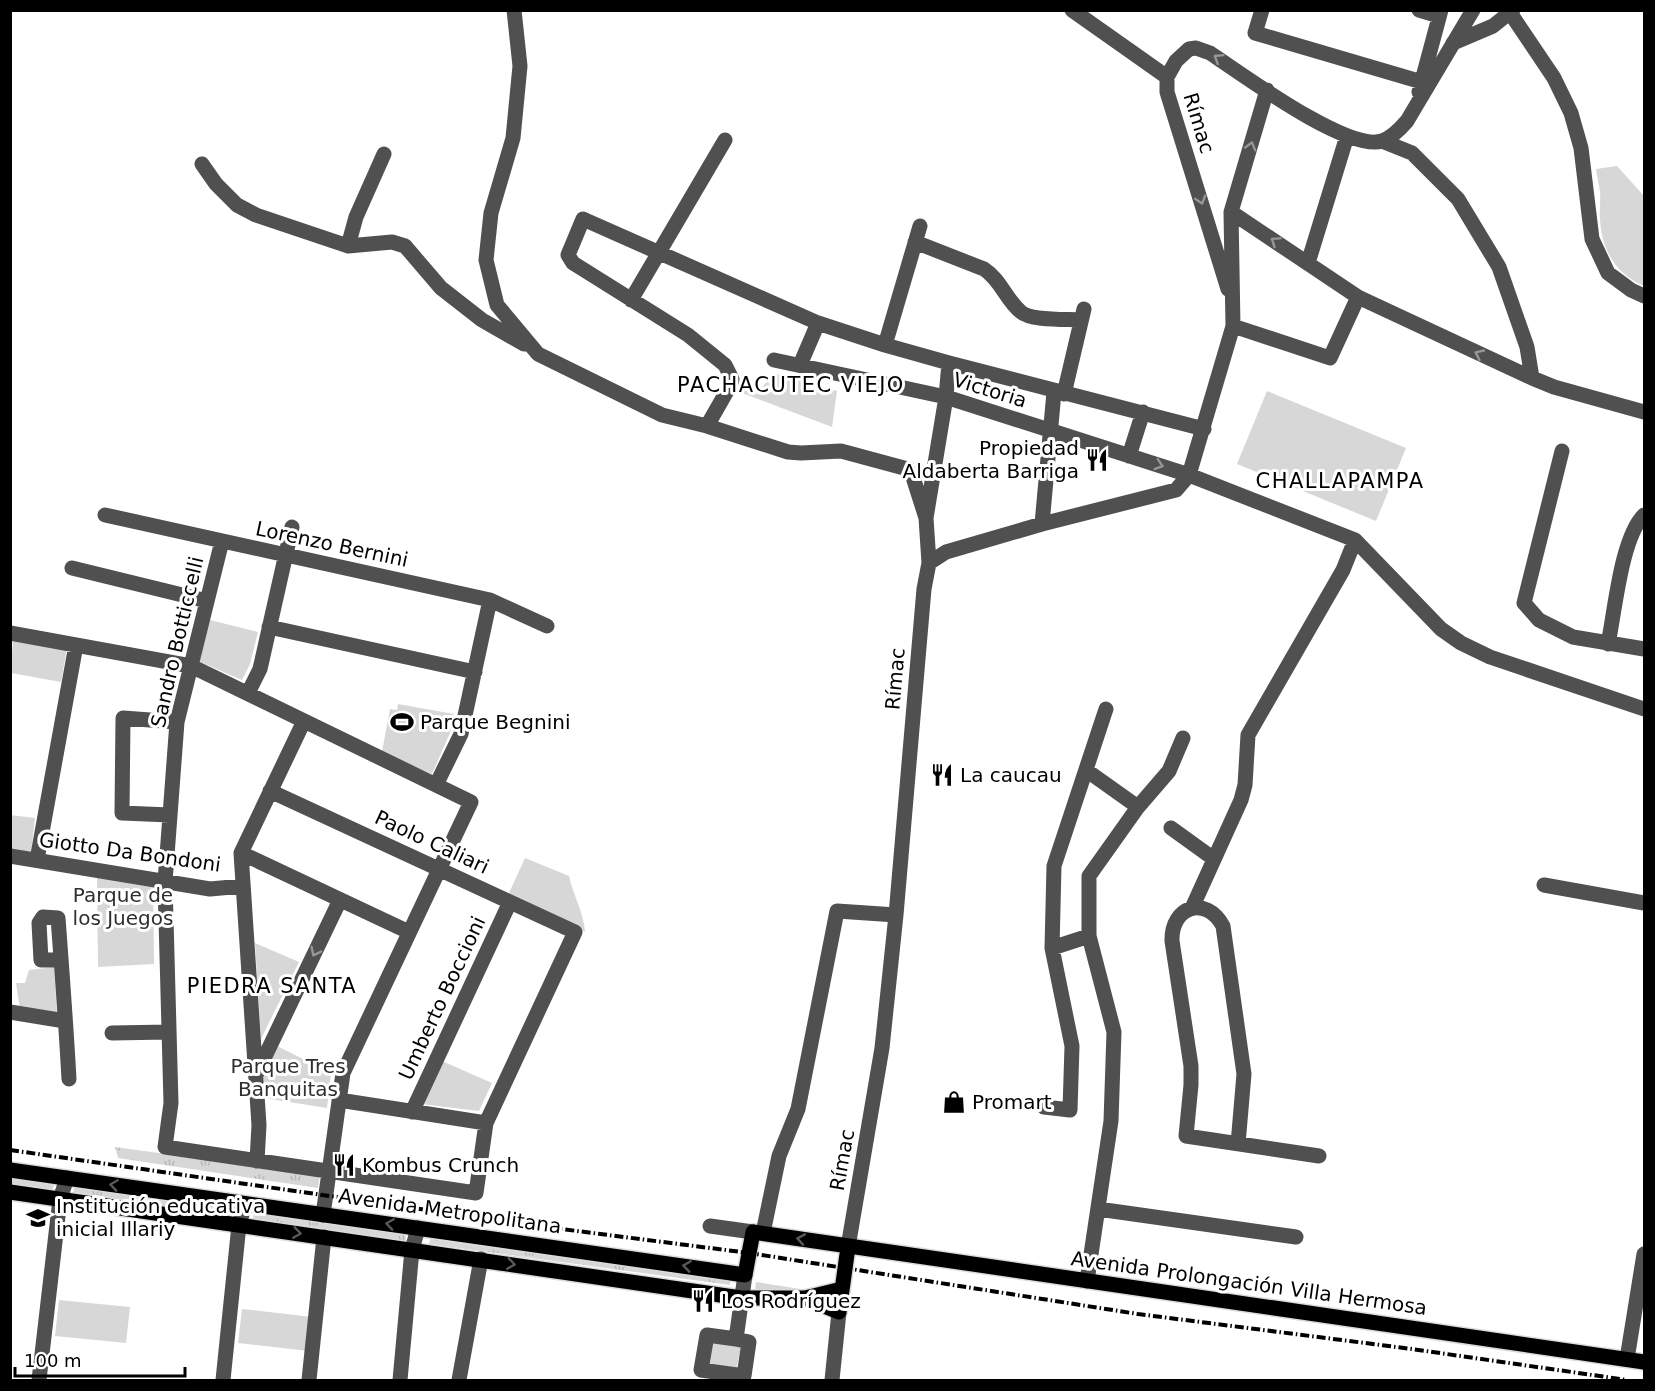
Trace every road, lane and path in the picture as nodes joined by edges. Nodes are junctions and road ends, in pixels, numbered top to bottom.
1 (514, 10) edge
2 (1072, 10) edge
3 (1262, 10) edge
4 (1419, 10) edge
5 (1473, 10) edge
6 (1512, 12) edge
7 (1440, 13) edge
8 (1453, 43) junction
9 (1167, 77) junction
10 (1422, 82) junction
11 (1267, 90) junction
12 (1415, 110) junction
13 (1347, 136) junction
14 (725, 140) dead end
15 (1382, 141) junction
16 (384, 153) dead end
17 (202, 164) dead end
18 (1231, 212) junction
19 (920, 225) dead end
20 (915, 242) junction
21 (348, 246) junction
22 (660, 253) junction
23 (1308, 263) junction
24 (1644, 296) edge
25 (1358, 297) junction
26 (631, 300) junction
27 (1233, 306) junction
28 (818, 323) junction
29 (1233, 326) junction
30 (885, 345) junction
31 (534, 350) junction
32 (774, 360) dead end
33 (949, 363) junction
34 (800, 365) junction
35 (1532, 378) junction
36 (1059, 393) junction
37 (946, 397) junction
38 (1143, 412) junction
39 (1644, 412) edge
40 (706, 426) junction
41 (1204, 429) junction
42 (1050, 430) junction
43 (1562, 451) dead end
44 (1129, 456) junction
45 (1189, 475) junction
46 (105, 515) dead end
47 (1644, 515) edge
48 (926, 519) junction
49 (1042, 524) junction
50 (292, 527) dead end
51 (1355, 540) junction
52 (222, 541) junction
53 (285, 555) junction
54 (929, 563) junction
55 (72, 568) dead end
56 (490, 600) junction
57 (207, 601) junction
58 (547, 626) dead end
59 (269, 627) junction
60 (10, 633) edge
61 (1608, 644) junction
62 (76, 645) junction
63 (1644, 649) edge
64 (191, 666) junction
65 (475, 672) junction
66 (248, 693) junction
67 (1106, 709) dead end
68 (1644, 709) edge
69 (304, 721) junction
70 (177, 722) junction
71 (1183, 738) dead end
72 (1086, 770) junction
73 (435, 785) junction
74 (270, 791) junction
75 (1138, 807) junction
76 (170, 815) junction
77 (1171, 828) dead end
78 (241, 853) junction
79 (10, 856) edge
80 (1214, 859) junction
81 (37, 860) junction
82 (439, 869) junction
83 (165, 882) junction
84 (1544, 885) dead end
85 (243, 886) junction
86 (340, 900) junction
87 (510, 902) junction
88 (1644, 903) edge
89 (1192, 908) junction
90 (896, 915) junction
91 (409, 932) junction
92 (1089, 936) junction
93 (1052, 948) junction
94 (61, 960) dead end
95 (10, 1012) edge
96 (65, 1021) junction
97 (169, 1032) junction
98 (112, 1033) dead end
99 (255, 1075) junction
100 (69, 1079) dead end
101 (339, 1100) junction
102 (1044, 1107) dead end
103 (412, 1112) junction
104 (486, 1124) junction
105 (1238, 1144) junction
106 (1319, 1156) dead end
107 (257, 1161) junction
108 (10, 1170) edge
109 (330, 1172) junction
110 (67, 1178) junction
111 (10, 1192) edge
112 (60, 1199) junction
113 (245, 1204) junction
114 (1098, 1209) junction
115 (323, 1215) junction
116 (239, 1225) junction
117 (710, 1226) dead end
118 (418, 1228) junction
119 (758, 1233) junction
120 (324, 1237) junction
121 (1296, 1237) dead end
122 (848, 1247) junction
123 (412, 1250) junction
124 (1644, 1254) edge
125 (481, 1259) junction
126 (745, 1275) junction
127 (1087, 1281) junction
128 (842, 1289) junction
129 (741, 1298) junction
130 (806, 1298) junction
131 (839, 1312) junction
132 (736, 1339) dead end
133 (1627, 1359) junction
134 (1644, 1362) edge
135 (39, 1380) edge
136 (223, 1380) edge
137 (309, 1380) edge
138 (400, 1380) edge
139 (459, 1380) edge
140 (832, 1380) edge

1 - 31 street
2 - 9 street
3 - 10 street
4 - 7 street
5 - 8 street
6 - 8 street
6 - 24 street
7 - 10 street
8 - 12 street
11 -> 9 street, Rímac
9 -> 27 street, Rímac
10 - 12 street
11 - 13 street
18 -> 11 street, Rímac
12 - 15 street
13 - 15 street
13 - 23 street
14 - 22 street
15 - 35 street
16 - 21 street
17 - 21 street
23 -> 18 street
18 - 27 street, Rímac
19 - 20 street
20 - 30 street
20 - 36 street
21 - 31 street
22 - 26 street
22 - 26 street
22 - 28 street
23 - 25 street
25 - 29 street
35 -> 25 street
26 - 40 street
27 - 29 street, Rímac
28 - 30 street
28 - 34 street
29 - 41 street, Rímac
30 - 33 street
31 - 40 street
32 - 34 street, Victoria
33 - 36 street
33 - 37 street
34 - 37 street, Victoria
35 - 39 street
36 - 38 street
36 - 42 street
37 - 42 street, Victoria
37 - 48 street
38 - 41 street
38 - 44 street
40 - 48 street
41 - 45 street, Rímac
42 - 44 street, Victoria
42 - 49 street
43 - 61 street
44 -> 45 street, Victoria
45 - 49 street
45 - 51 street, Victoria
46 - 52 street, Lorenzo Bernini
47 - 61 street
48 - 54 street, Rímac
49 - 54 street
50 - 53 street
51 - 68 street
51 - 80 street
52 - 53 street, Lorenzo Bernini
52 - 57 street, Sandro Botticcelli
53 - 56 street, Lorenzo Bernini
53 - 59 street
54 - 90 street, Rímac
55 - 57 street
56 - 58 street, Lorenzo Bernini
56 - 65 street
57 - 64 street, Sandro Botticcelli
59 - 65 street
59 - 66 street
60 - 62 street
61 - 63 street
62 - 64 street
62 - 81 street
64 - 66 street
64 - 70 street, Sandro Botticcelli
65 - 73 street
66 - 69 street
67 - 72 street
69 - 73 street
69 - 74 street
70 - 76 street, Sandro Botticcelli
70 - 76 street
71 - 75 street
72 - 75 street
72 - 93 street
73 - 82 street
74 - 78 street
74 - 82 street, Paolo Caliari
75 - 92 street
76 - 83 street, Sandro Botticcelli
77 - 80 street
78 - 85 street
78 - 86 street
79 - 81 street, Giotto Da Bondoni
80 - 89 street
81 - 83 street, Giotto Da Bondoni
82 - 87 street, Paolo Caliari
82 - 91 street
83 - 85 street, Giotto Da Bondoni
83 - 97 street, Sandro Botticcelli
84 - 88 street
85 - 99 street
86 - 91 street
86 -> 99 street
87 - 103 street, Umberto Boccioni
87 - 104 street, Paolo Caliari
89 - 105 street
89 - 105 street
90 - 119 street
90 - 122 street, Rímac
91 - 101 street
92 - 93 street
92 - 114 street
93 - 102 street
94 - 96 street
95 - 96 street
96 - 100 street
97 - 98 street
97 - 107 street, Sandro Botticcelli
99 - 107 street
101 - 103 street
101 - 109 street
103 - 104 street
104 - 109 street
105 - 106 street
107 - 109 street
108 - 110 main road, Avenida Metropolitana
109 - 115 street
110 - 112 street
113 -> 110 main road, Avenida Metropolitana
111 - 112 main road
112 - 116 main road
112 - 135 street
113 - 115 main road, Avenida Metropolitana
113 - 116 street
114 - 121 street
114 - 127 street
118 -> 115 main road, Avenida Metropolitana
116 -> 120 main road
116 - 136 street
117 - 119 street
118 - 123 street
126 -> 118 main road, Avenida Metropolitana
122 -> 119 main road
119 - 126 main road
120 - 123 main road
120 - 137 street
122 - 127 main road, Avenida Prolongación Villa Hermosa
122 - 128 main road
123 - 125 main road
123 - 138 street
124 - 133 street
125 -> 129 main road
125 - 139 street
126 - 129 street
127 - 133 main road, Avenida Prolongación Villa Hermosa
128 - 130 main road
128 - 131 main road
129 - 130 main road
129 - 132 street
130 - 131 main road
131 - 140 street
133 - 134 main road, Avenida Prolongación Villa Hermosa

